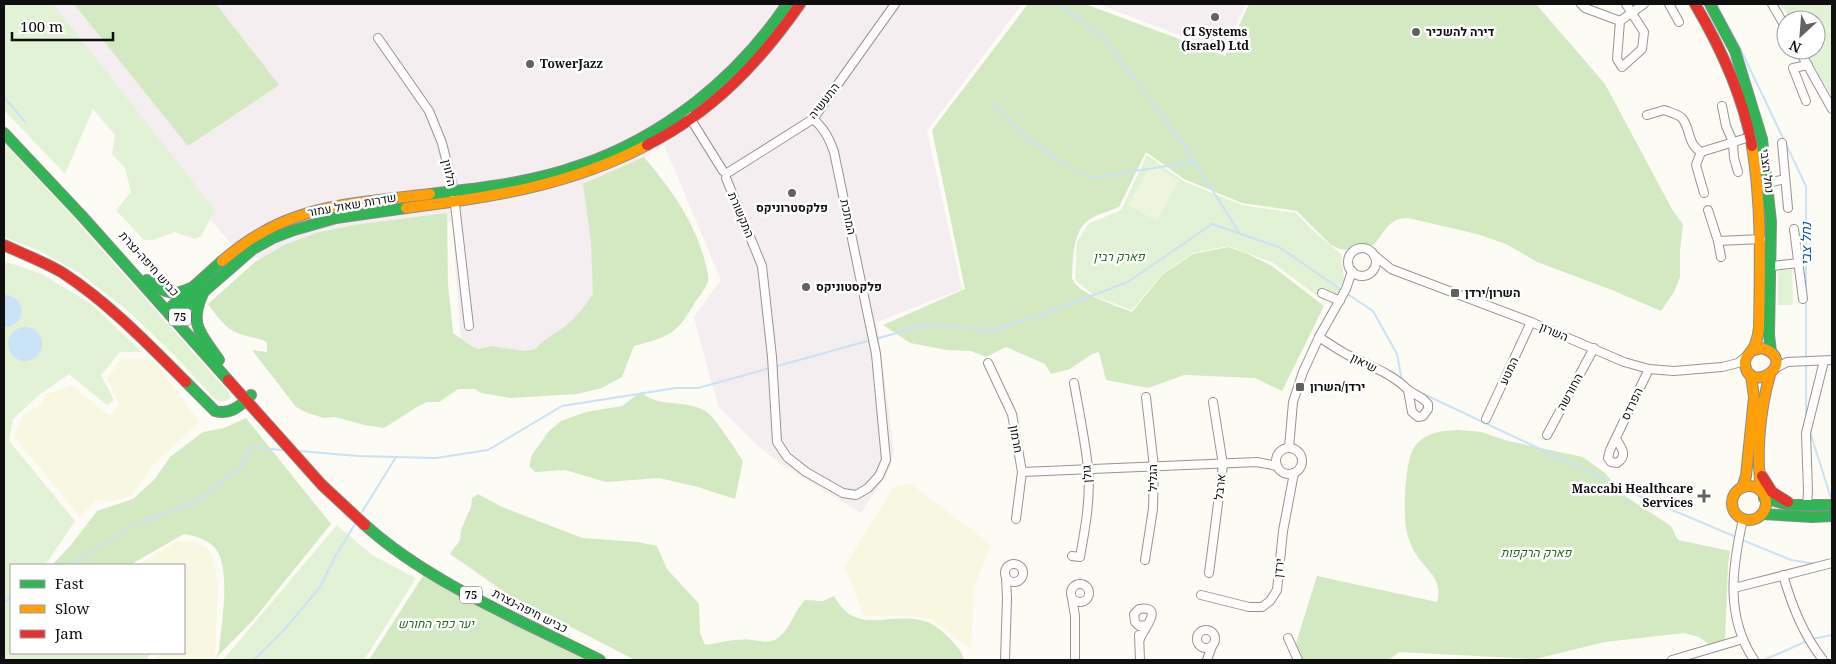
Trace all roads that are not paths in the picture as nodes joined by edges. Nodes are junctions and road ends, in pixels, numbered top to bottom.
1 (788, 4) edge
2 (800, 4) edge
3 (895, 4) edge
4 (1582, 4) edge
5 (1626, 4) edge
6 (1644, 4) edge
7 (1668, 4) edge
8 (1695, 4) edge
9 (1710, 4) edge
10 (1631, 12) junction
11 (1620, 21) junction
12 (1679, 22) dead end
13 (378, 38) dead end
14 (1805, 60) edge
15 (1808, 65) junction
16 (1806, 101) dead end
17 (1722, 106) dead end
18 (1832, 109) edge
19 (688, 114) junction
20 (1647, 115) dead end
21 (813, 119) junction
22 (4, 124) edge
23 (4, 133) edge
24 (1750, 137) junction
25 (1734, 142) junction
26 (1782, 143) dead end
27 (1701, 152) junction
28 (1738, 172) dead end
29 (726, 173) junction
30 (1785, 179) junction
31 (1768, 183) junction
32 (1704, 193) dead end
33 (454, 196) junction
34 (1788, 208) dead end
35 (1708, 210) dead end
36 (1794, 229) dead end
37 (1761, 239) junction
38 (1718, 242) junction
39 (4, 244) edge
40 (757, 252) joint
41 (1374, 255) junction
42 (1721, 257) dead end
43 (1799, 263) junction
44 (1772, 266) junction
45 (1391, 269) junction
46 (1372, 270) junction
47 (1352, 271) junction
48 (1362, 275) junction
49 (146, 278) junction
50 (200, 288) junction
51 (1346, 289) junction
52 (1322, 293) dead end
53 (1804, 299) dead end
54 (1340, 301) junction
55 (173, 312) junction
56 (1531, 322) junction
57 (469, 326) dead end
58 (1319, 337) junction
59 (1594, 348) junction
60 (1749, 353) junction
61 (1772, 354) junction
62 (1828, 360) edge
63 (220, 361) junction
64 (988, 363) dead end
65 (1797, 363) junction
66 (1722, 367) junction
67 (1648, 369) junction
68 (1772, 372) junction
69 (1749, 373) junction
70 (1074, 383) dead end
71 (1408, 390) dead end
72 (1146, 397) dead end
73 (248, 398) junction
74 (1213, 402) dead end
75 (1486, 419) dead end
76 (1547, 435) dead end
77 (1616, 439) dead end
78 (1289, 448) junction
79 (1278, 454) junction
80 (1257, 462) junction
81 (1759, 462) junction
82 (1223, 465) junction
83 (1154, 467) junction
84 (1279, 469) junction
85 (1088, 470) junction
86 (1022, 472) junction
87 (1294, 473) junction
88 (1742, 488) junction
89 (1289, 491) junction
90 (1763, 495) junction
91 (1804, 506) junction
92 (1832, 506) edge
93 (1762, 514) junction
94 (1832, 516) edge
95 (1743, 519) junction
96 (1016, 520) dead end
97 (1072, 556) dead end
98 (1145, 560) dead end
99 (1832, 563) edge
100 (1209, 572) dead end
101 (1783, 575) junction
102 (1006, 578) junction
103 (1016, 582) junction
104 (1734, 588) junction
105 (1202, 595) dead end
106 (1007, 598) junction
107 (1072, 598) junction
108 (1083, 602) junction
109 (1075, 616) junction
110 (1137, 624) junction
111 (1147, 625) junction
112 (1288, 638) dead end
113 (1140, 639) junction
114 (1743, 639) junction
115 (1212, 646) junction
116 (1202, 648) junction
117 (600, 660) edge
118 (1005, 660) edge
119 (1075, 660) edge
120 (1140, 660) edge
121 (1207, 660) edge
122 (1298, 660) edge
123 (1674, 660) edge
124 (1754, 660) edge
125 (1823, 660) edge

1 - 19 main road, שדרות שאול עמור
2 - 19 main road, שדרות שאול עמור
3 - 21 street, התעשיה
4 - 11 street
5 - 10 street
6 - 10 street
7 - 12 street
8 - 24 main road, נחל הצבי
9 - 31 main road, נחל הצבי
10 - 11 street
10 - 11 street
13 - 33 street, הלווין
14 - 15 street
15 - 16 street
15 - 18 street
17 - 25 street
19 - 29 street, התקשורת
19 - 33 main road, שדרות שאול עמור
20 - 27 street
21 - 29 street, התעשיה
21 - 40 street, המתכת
22 - 49 main road, כביש חיפה-נצרת / 75
23 - 55 main road, כביש חיפה-נצרת / 75
24 - 25 street
24 - 37 main road, נחל הצבי
25 - 27 street
25 - 28 street
26 - 30 street
27 - 32 street
29 - 40 street, התקשורת
30 - 31 street
30 - 34 street
31 - 44 main road, נחל הצבי
33 - 50 main road, שדרות שאול עמור
33 - 57 street, הלווין
35 - 38 street
36 - 43 street
37 - 38 street
37 - 60 main road, נחל הצבי
38 - 42 street
39 - 73 main road
41 - 45 street, השרון
41 - 46 street
41 - 47 street
43 - 44 street
43 - 53 street
44 - 61 main road, נחל הצבי
45 - 46 street, השרון
45 - 56 street, השרון
46 - 48 street
47 - 48 street
47 - 51 street
48 - 51 street
49 - 50 main road
49 - 55 main road, כביש חיפה-נצרת / 75
50 - 55 main road, שדרות שאול עמור
50 - 63 main road
51 - 54 street
52 - 54 street
54 - 58 street
55 - 63 main road, כביש חיפה-נצרת / 75
55 - 73 main road, כביש חיפה-נצרת / 75
56 - 59 street, השרון
56 - 75 street, המטע
58 - 71 street, שיאון
58 - 78 street
59 - 67 street, השרון
59 - 76 street, החורשה
60 - 61 main road
60 - 66 street, השרון
60 - 69 main road
61 - 65 street
61 - 68 main road
62 - 65 street
62 - 91 street
63 - 73 main road, כביש חיפה-נצרת / 75
64 - 86 street, חרמון
65 - 68 street
66 - 67 street, השרון
66 - 69 street, השרון
67 - 77 street, הפרדס
68 - 69 main road
68 - 81 main road
69 - 88 main road
70 - 85 street, גולן
72 - 83 street, הגליל
73 - 117 main road, כביש חיפה-נצרת / 75
74 - 82 street, ארבל
78 - 79 street
78 - 87 street
79 - 80 street
79 - 84 street
80 - 82 street
80 - 84 street
81 - 90 main road
81 - 91 main road
82 - 83 street
82 - 100 street, ארבל
83 - 85 street
83 - 98 street, הגליל
84 - 87 street
84 - 89 street, ירדן
85 - 86 street
85 - 97 street, גולן
86 - 96 street, חרמון
87 - 89 street, ירדן
88 - 90 main road
88 - 95 main road
89 - 105 street, ירדן
90 - 91 main road
90 - 93 main road
91 - 92 main road
93 - 94 main road
93 - 95 main road
95 - 104 street
99 - 101 street
101 - 104 street
101 - 125 street
102 - 103 street
102 - 103 street
102 - 106 street
103 - 106 street
104 - 114 street
106 - 118 street
107 - 108 street
107 - 108 street
107 - 109 street
108 - 109 street
109 - 119 street
110 - 111 street
110 - 111 street
110 - 113 street
111 - 113 street
112 - 122 street
113 - 120 street
114 - 123 street
114 - 124 street
115 - 116 street
115 - 116 street
115 - 121 street
116 - 121 street

